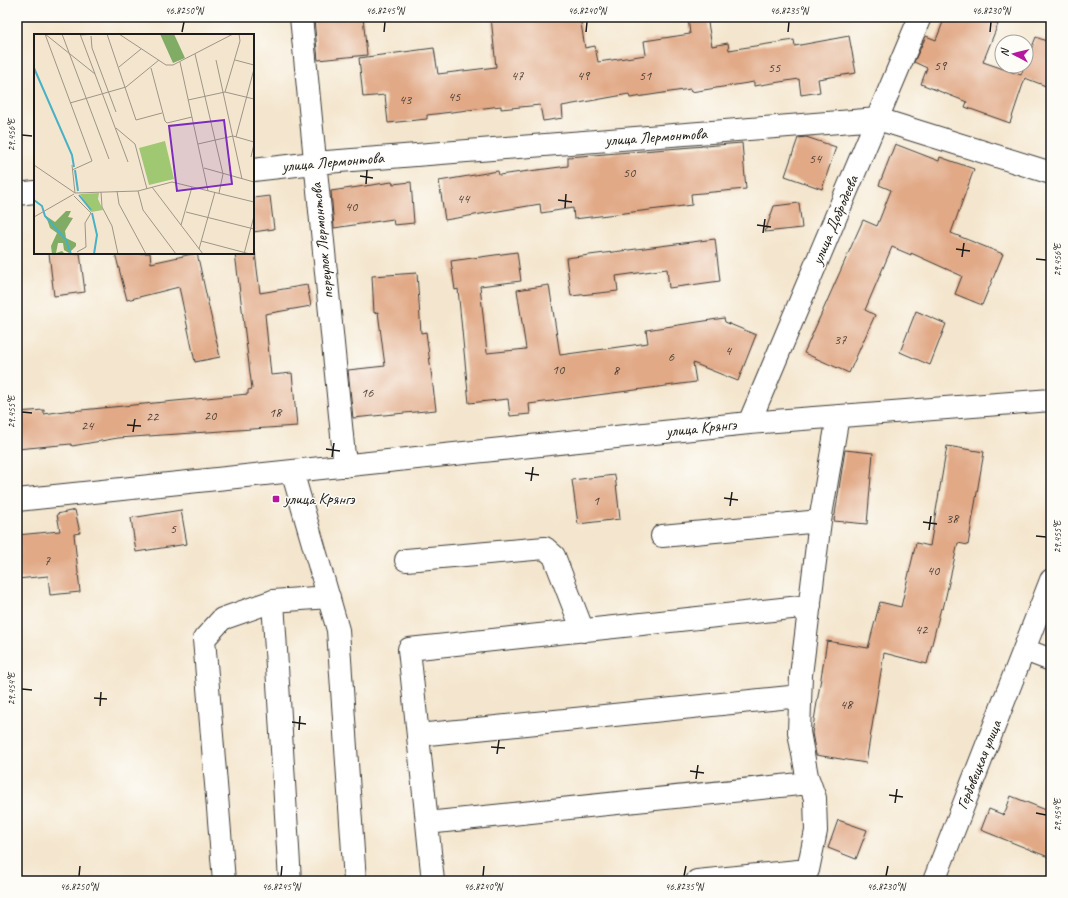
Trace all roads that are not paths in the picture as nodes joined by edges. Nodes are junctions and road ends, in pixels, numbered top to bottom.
1 (301, 17) edge
2 (920, 17) edge
3 (878, 119) junction
4 (314, 163) junction
5 (254, 170) edge
6 (1051, 174) edge
7 (34, 192) edge
8 (17, 194) edge
9 (1051, 400) edge
10 (838, 416) junction
11 (748, 423) junction
12 (345, 466) junction
13 (292, 471) junction
14 (17, 500) edge
15 (820, 521) junction
16 (662, 536) dead end
17 (406, 560) dead end
18 (1051, 580) edge
19 (329, 597) junction
20 (273, 600) junction
21 (810, 606) junction
22 (582, 630) junction
23 (1025, 650) junction
24 (1051, 660) edge
25 (800, 696) junction
26 (418, 735) junction
27 (809, 783) junction
28 (427, 823) junction
29 (224, 881) edge
30 (290, 881) edge
31 (356, 881) edge
32 (433, 881) edge
33 (697, 881) edge
34 (934, 881) edge

1 - 4 street, переулок Лермонтова
2 - 3 street, улица Добродеева
3 - 4 street, улица Лермонтова
3 - 6 street, улица Лермонтова
3 - 11 street, улица Добродеева
4 - 5 street, улица Лермонтова
4 - 12 street, переулок Лермонтова
7 - 8 street
9 - 10 street, улица Крянгэ
10 - 11 street, улица Крянгэ
10 - 15 street
11 - 12 street, улица Крянгэ
12 - 13 street, улица Крянгэ
13 - 14 street, улица Крянгэ
13 - 19 street
15 - 16 street
15 - 21 street
17 - 22 street
18 - 23 street, Гербовецкая улица
19 - 20 street
19 - 31 street
20 - 29 street
20 - 30 street
21 - 22 street
21 - 25 street
22 - 26 street
23 - 24 street
23 - 34 street, Гербовецкая улица
25 - 26 street
25 - 27 street
26 - 28 street
27 - 28 street
27 - 33 street
28 - 32 street

